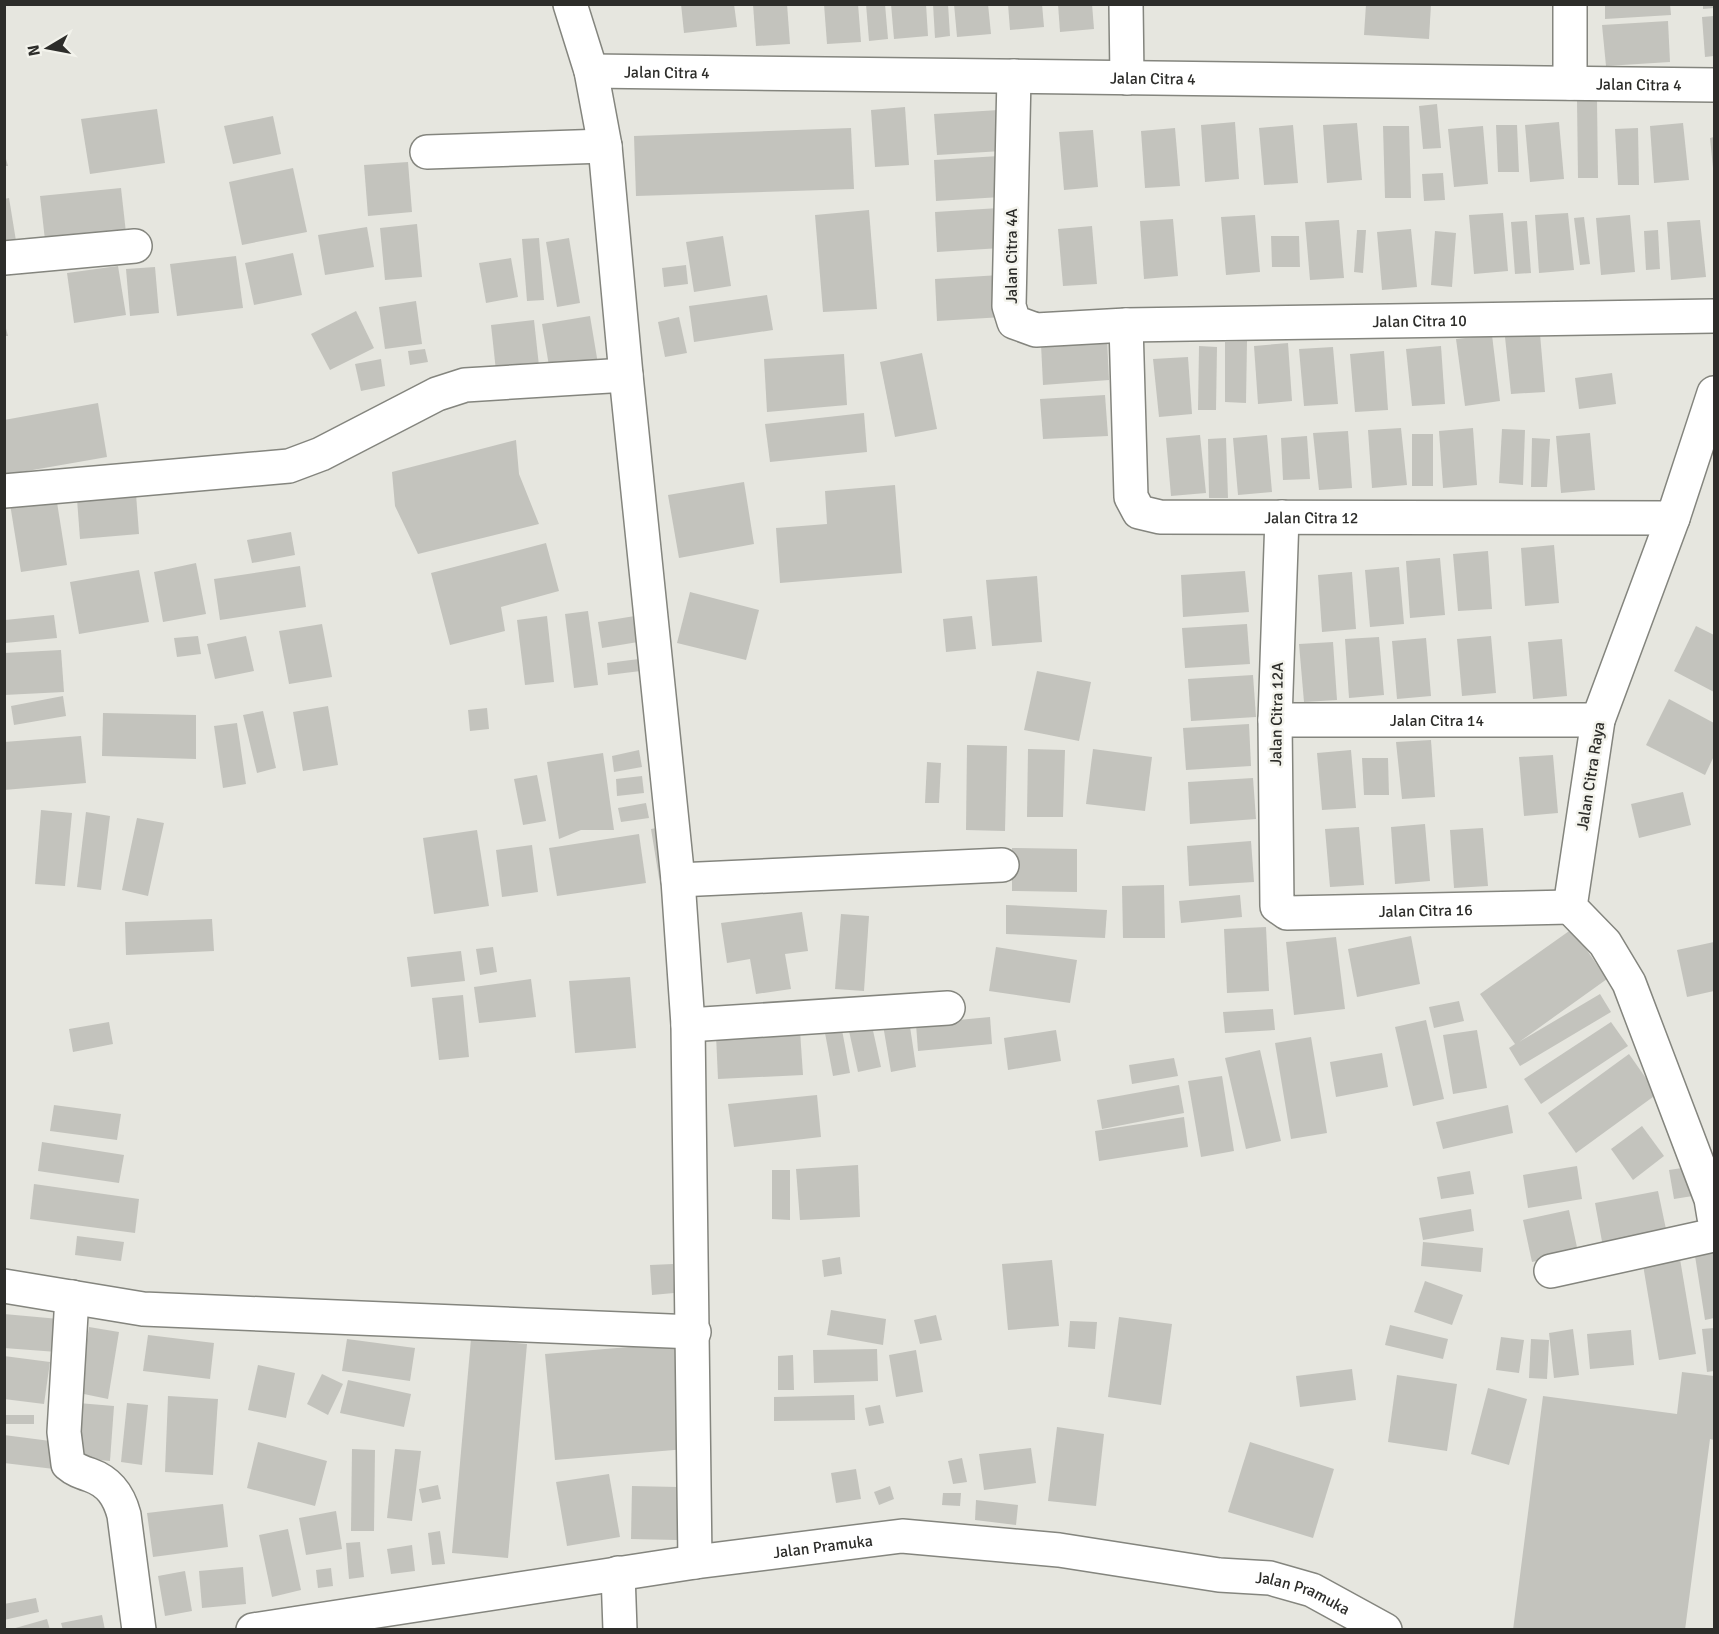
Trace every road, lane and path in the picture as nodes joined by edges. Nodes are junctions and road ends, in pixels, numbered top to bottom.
1 (570, 4) edge
2 (1126, 4) edge
3 (1570, 4) edge
4 (591, 71) junction
5 (1014, 76) junction
6 (1127, 78) junction
7 (1570, 83) junction
8 (1714, 85) edge
9 (605, 146) junction
10 (427, 152) dead end
11 (135, 246) dead end
12 (4, 258) edge
13 (1714, 316) edge
14 (1126, 325) junction
15 (626, 375) junction
16 (1714, 393) edge
17 (4, 491) edge
18 (1282, 517) junction
19 (1673, 518) junction
20 (1275, 720) junction
21 (1598, 720) junction
22 (1002, 865) dead end
23 (678, 880) junction
24 (1570, 907) junction
25 (1281, 910) joint
26 (948, 1008) dead end
27 (688, 1025) junction
28 (1714, 1217) edge
29 (1714, 1235) edge
30 (1551, 1271) dead end
31 (4, 1286) edge
32 (72, 1297) junction
33 (694, 1332) junction
34 (695, 1562) junction
35 (618, 1573) junction
36 (139, 1629) edge
37 (253, 1629) edge
38 (620, 1629) edge
39 (1381, 1629) edge

1 - 4 street
2 - 6 street
3 - 7 street
4 - 5 street, Jalan Citra 4
4 - 9 street
5 - 6 street, Jalan Citra 4
5 - 14 street, Jalan Citra 4A
6 - 7 street, Jalan Citra 4
7 - 8 street, Jalan Citra 4
9 - 10 street
9 - 15 street
11 - 12 street
13 - 14 street, Jalan Citra 10
14 - 18 street, Jalan Citra 12
15 - 17 street
15 - 23 street
16 - 19 street, Jalan Citra Raya
18 - 19 street, Jalan Citra 12
18 - 20 street, Jalan Citra 12A
19 - 21 street, Jalan Citra Raya
20 - 21 street, Jalan Citra 14
20 - 25 street, Jalan Citra 12A
21 - 24 street, Jalan Citra Raya
22 - 23 street
23 - 27 street
24 - 25 street, Jalan Citra 16
24 - 28 street
26 - 27 street
27 - 33 street
29 - 30 street
31 - 32 street
32 - 33 street
32 - 36 street
33 - 34 street
34 - 35 street, Jalan Pramuka
34 - 39 street, Jalan Pramuka
35 - 37 street, Jalan Pramuka
35 - 38 street

